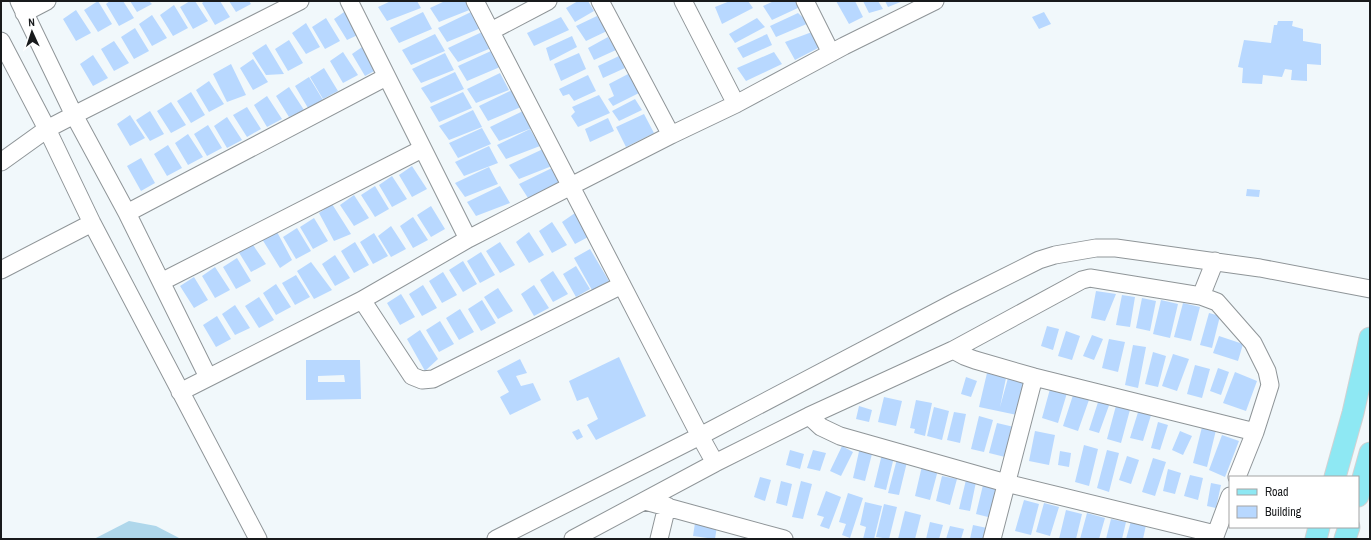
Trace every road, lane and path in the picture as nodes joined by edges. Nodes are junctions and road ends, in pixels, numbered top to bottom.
1 (47, 1) edge
2 (300, 1) edge
3 (349, 1) edge
4 (475, 1) edge
5 (548, 1) edge
6 (600, 1) edge
7 (684, 1) edge
8 (805, 1) edge
9 (935, 1) edge
10 (22, 7) edge
11 (491, 31) junction
12 (1, 41) edge
13 (831, 53) junction
14 (386, 77) junction
15 (736, 104) junction
16 (74, 115) junction
17 (47, 129) junction
18 (671, 135) junction
19 (422, 149) junction
20 (1, 162) edge
21 (571, 186) junction
22 (127, 213) junction
23 (92, 223) junction
24 (468, 239) junction
25 (1215, 261) junction
26 (1, 270) edge
27 (161, 282) junction
28 (622, 285) junction
29 (1370, 289) edge
30 (1201, 296) junction
31 (362, 300) junction
32 (1370, 338) edge
33 (953, 350) junction
34 (208, 377) junction
35 (1034, 377) junction
36 (180, 392) junction
37 (809, 416) junction
38 (1255, 432) junction
39 (700, 436) junction
40 (1370, 453) edge
41 (715, 463) junction
42 (1237, 476) edge
43 (1334, 476) edge
44 (1006, 483) junction
45 (1359, 492) edge
46 (1229, 499) edge
47 (645, 501) junction
48 (667, 506) junction
49 (1319, 528) edge
50 (1348, 528) edge
51 (1214, 537) edge
52 (773, 538) edge
53 (258, 539) edge
54 (496, 539) edge
55 (573, 539) edge
56 (659, 539) edge
57 (992, 539) edge
58 (1316, 539) edge
59 (1345, 539) edge

1 - 10 street
2 - 16 street
3 - 14 street
4 - 11 street
5 - 11 street
6 - 18 street
7 - 15 street
8 - 13 street
9 - 13 street
10 - 16 street
11 - 21 street
12 - 17 street
13 - 15 street
14 - 19 street
14 - 22 street
15 - 18 street
16 - 17 street
16 - 22 street
17 - 20 street
17 - 23 street
18 - 21 street
19 - 24 street
19 - 27 street
21 - 24 street
21 - 28 street
22 - 27 street
23 - 26 street
23 - 36 street
24 - 31 street
25 - 29 street
25 - 30 street
25 - 39 street
27 - 34 street
28 - 31 street
28 - 39 street
30 - 33 street
30 - 38 street
31 - 34 street
32 - 43 main road
33 - 35 street
33 - 37 street
34 - 36 street
35 - 38 street
35 - 44 street
36 - 53 street
37 - 41 street
37 - 44 street
38 - 42 street
39 - 41 street
39 - 54 street
40 - 45 main road
41 - 47 street
44 - 51 street
44 - 57 street
46 - 51 street
47 - 48 street
47 - 55 street
48 - 52 street
48 - 56 street
49 - 58 main road
50 - 59 main road

